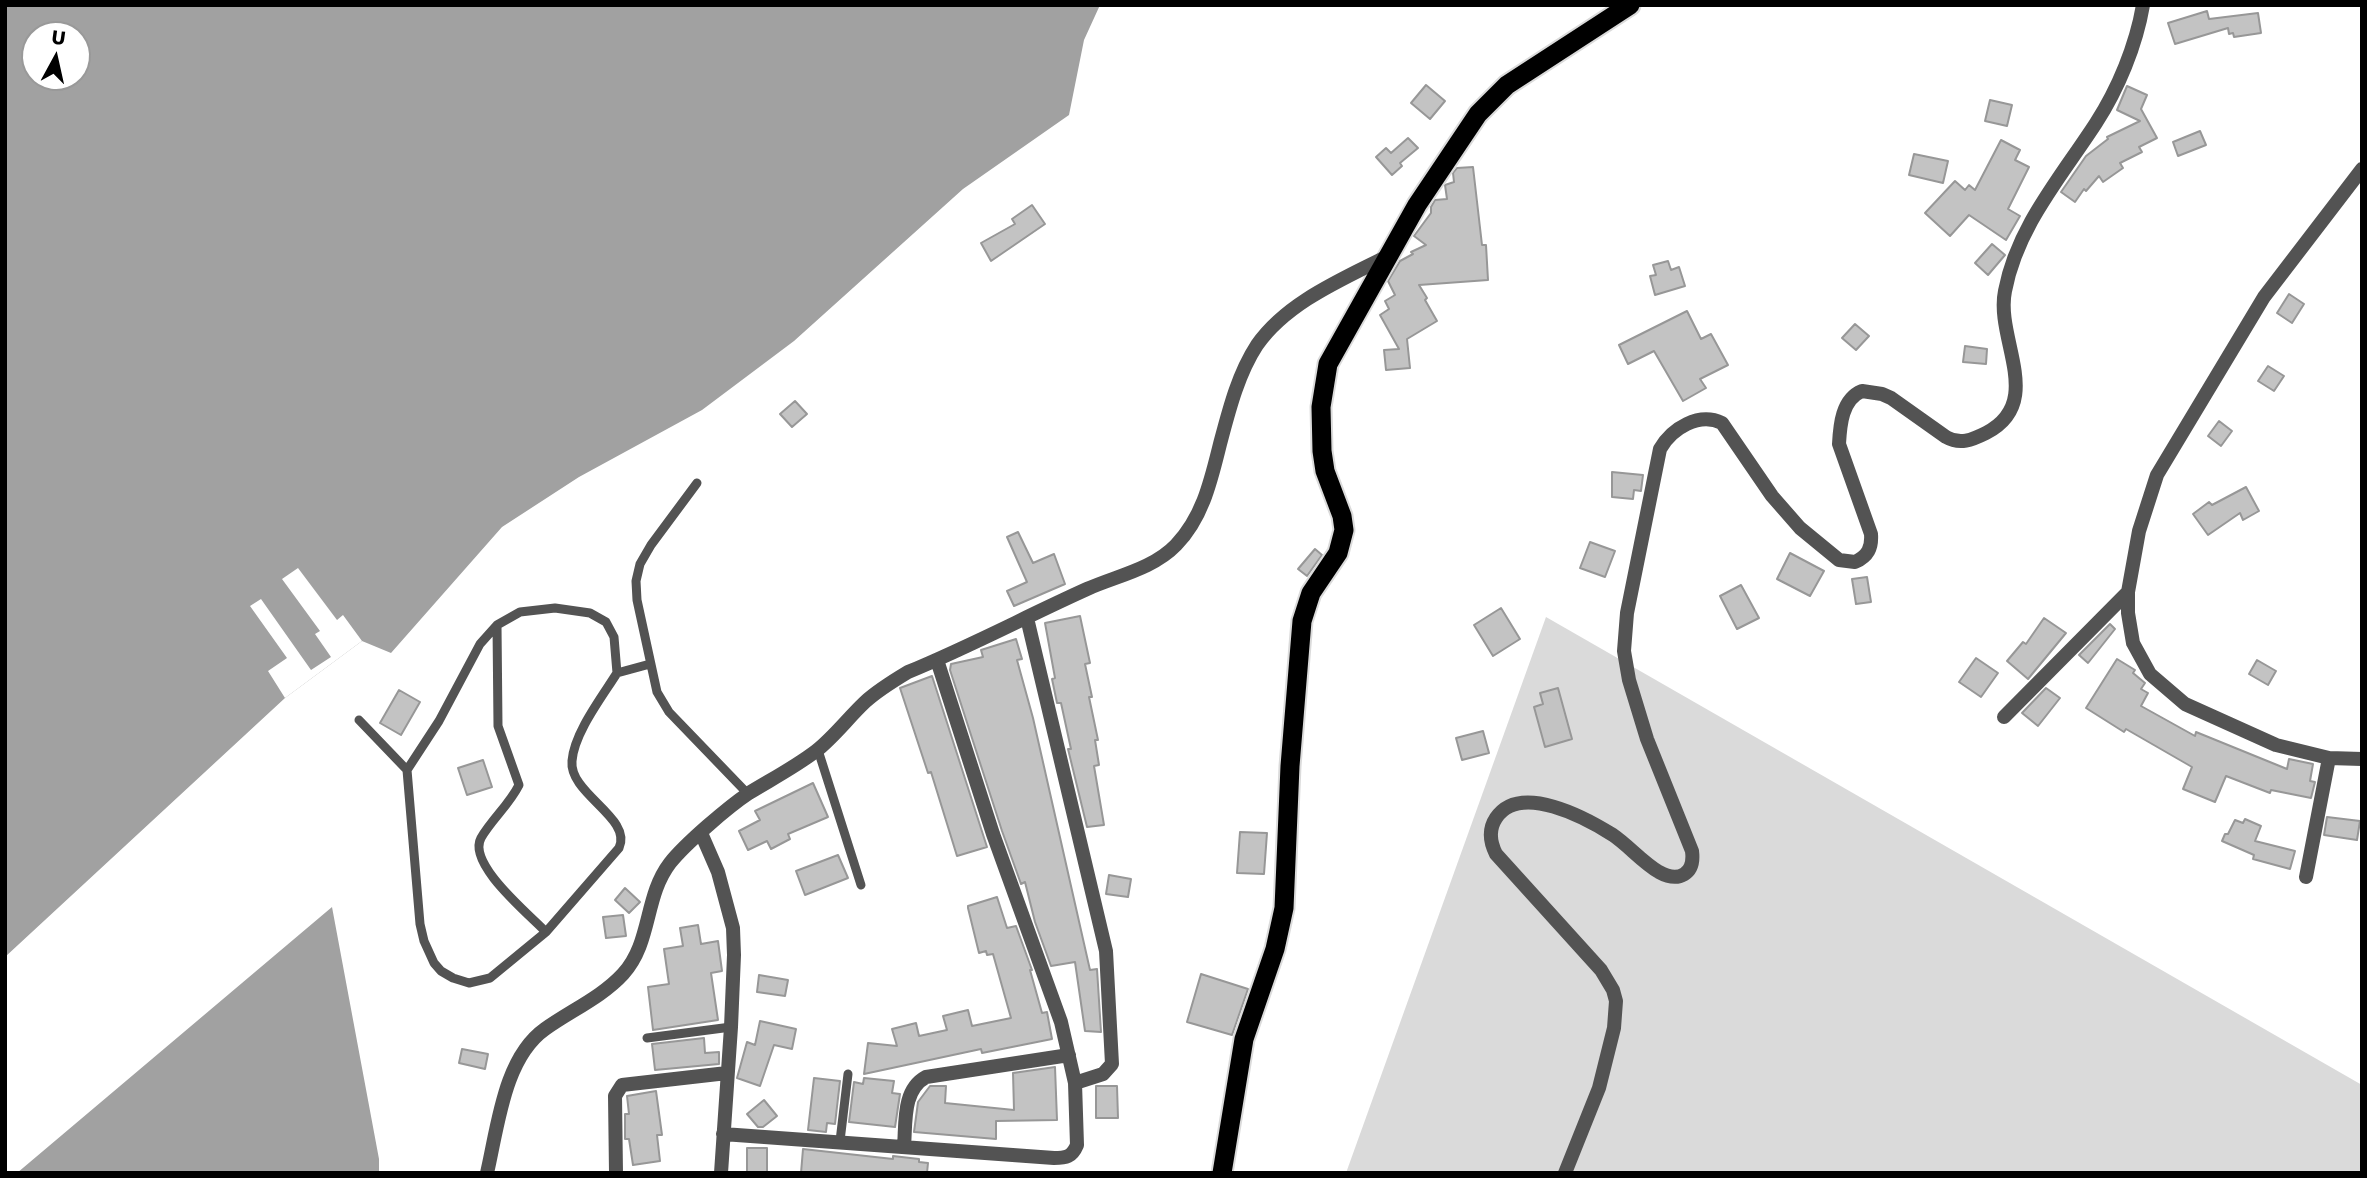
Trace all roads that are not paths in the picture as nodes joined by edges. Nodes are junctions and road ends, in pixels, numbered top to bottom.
1 (1630, 5) edge
2 (2143, 5) edge
3 (2362, 169) edge
4 (1388, 256) junction
5 (697, 483) dead end
6 (2128, 592) junction
7 (1027, 618) junction
8 (497, 625) junction
9 (937, 660) junction
10 (650, 664) junction
11 (617, 673) junction
12 (2004, 717) dead end
13 (359, 720) dead end
14 (818, 750) junction
15 (2329, 758) junction
16 (2362, 759) edge
17 (407, 769) junction
18 (748, 794) junction
19 (701, 833) junction
20 (2305, 877) dead end
21 (861, 885) dead end
22 (547, 932) junction
23 (731, 1027) junction
24 (647, 1038) dead end
25 (1069, 1055) junction
26 (727, 1073) junction
27 (848, 1074) dead end
28 (1075, 1083) junction
29 (723, 1134) junction
30 (839, 1141) junction
31 (904, 1147) junction
32 (487, 1173) edge
33 (615, 1173) edge
34 (721, 1173) edge
35 (1222, 1173) edge
36 (1565, 1173) edge

1 - 4 highway
2 - 36 street
3 - 6 street
4 - 7 street
4 - 35 highway
5 - 10 lane
6 - 12 street
6 - 15 street
7 - 9 street
7 - 28 street
8 - 11 lane
8 - 17 lane
8 - 22 lane
9 - 14 street
9 - 25 street
10 - 11 lane
10 - 18 lane
11 - 22 lane
13 - 17 lane
14 - 18 street
14 - 21 lane
15 - 16 street
15 - 20 street
17 - 22 lane
18 - 19 street
19 - 23 street
19 - 32 street
23 - 24 lane
23 - 26 street
25 - 28 street
25 - 31 street
26 - 29 street
26 - 33 street
27 - 30 lane
28 - 31 street
29 - 30 street
29 - 34 street
30 - 31 street

